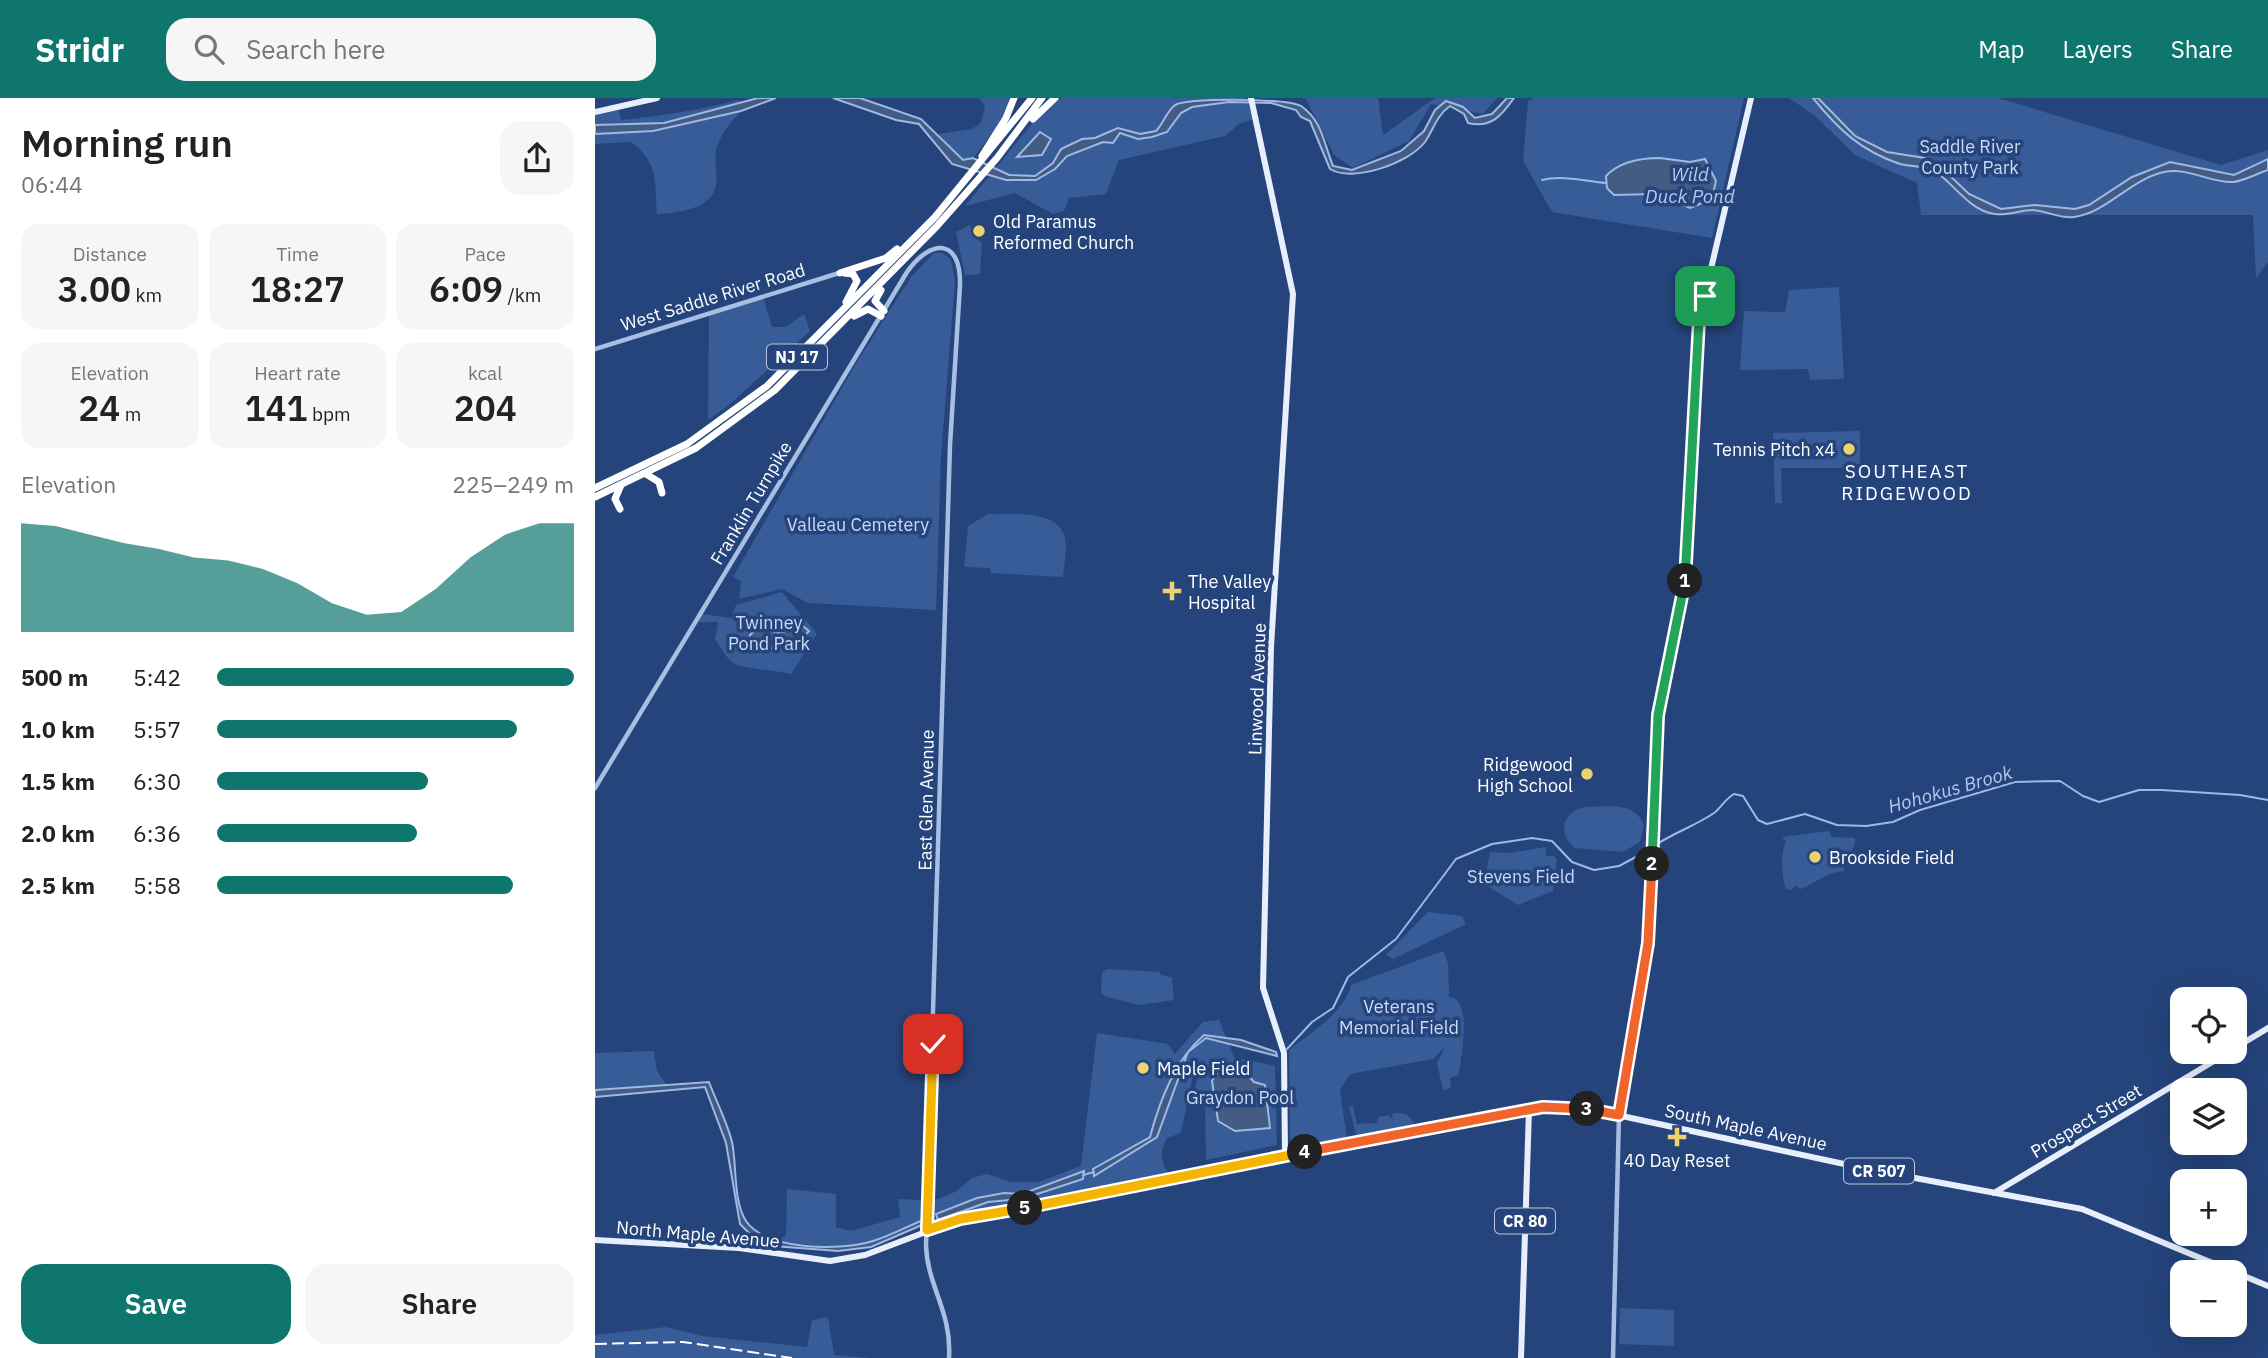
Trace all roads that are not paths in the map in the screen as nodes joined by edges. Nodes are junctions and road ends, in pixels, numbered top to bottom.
1 (657, 98) edge
2 (1032, 98) edge
3 (1042, 98) edge
4 (1055, 98) edge
5 (1751, 98) edge
6 (1013, 100) edge
7 (1252, 101) edge
8 (595, 112) edge
9 (990, 155) junction
10 (925, 227) junction
11 (943, 247) joint
12 (908, 256) junction
13 (840, 272) junction
14 (883, 313) junction
15 (840, 326) junction
16 (827, 327) junction
17 (595, 349) edge
18 (646, 474) junction
19 (621, 485) junction
20 (595, 486) edge
21 (607, 487) junction
22 (662, 493) dead end
23 (595, 498) edge
24 (621, 509) dead end
25 (595, 788) edge
26 (2268, 1028) edge
27 (2247, 1041) edge
28 (2208, 1064) edge
29 (1529, 1110) junction
30 (1619, 1115) junction
31 (1285, 1156) junction
32 (1994, 1193) junction
33 (928, 1227) junction
34 (595, 1240) edge
35 (2268, 1286) edge
36 (949, 1358) edge
37 (1521, 1358) edge
38 (1613, 1358) edge

1 - 8 main road
2 - 9 highway, NJ 17
3 - 9 highway, NJ 17
4 - 9 highway
5 - 30 main road
6 - 9 highway
7 - 31 main road, Linwood Avenue
9 - 10 highway, NJ 17
9 - 12 highway, NJ 17
10 - 13 highway
10 - 16 highway, NJ 17
11 - 14 street, Franklin Turnpike
11 - 33 street, East Glen Avenue
12 - 14 highway
12 - 15 highway, NJ 17
13 - 16 highway
13 - 17 street, West Saddle River Road
14 - 15 highway
14 - 25 street, Franklin Turnpike
15 - 18 highway, NJ 17
16 - 21 highway, NJ 17
18 - 19 highway, NJ 17
18 - 22 highway
19 - 21 highway, NJ 17
19 - 24 highway
20 - 21 highway
21 - 23 highway
26 - 27 main road
28 - 32 main road, Prospect Street
29 - 30 main road, North Maple Avenue / CR 507
29 - 31 main road, North Maple Avenue / CR 507
29 - 37 main road, CR 80
30 - 32 main road, South Maple Avenue / CR 507
30 - 38 street
31 - 33 main road, North Maple Avenue / CR 507
32 - 35 main road, South Maple Avenue / CR 507
33 - 34 main road, North Maple Avenue / CR 507
33 - 36 street, East Glen Avenue

